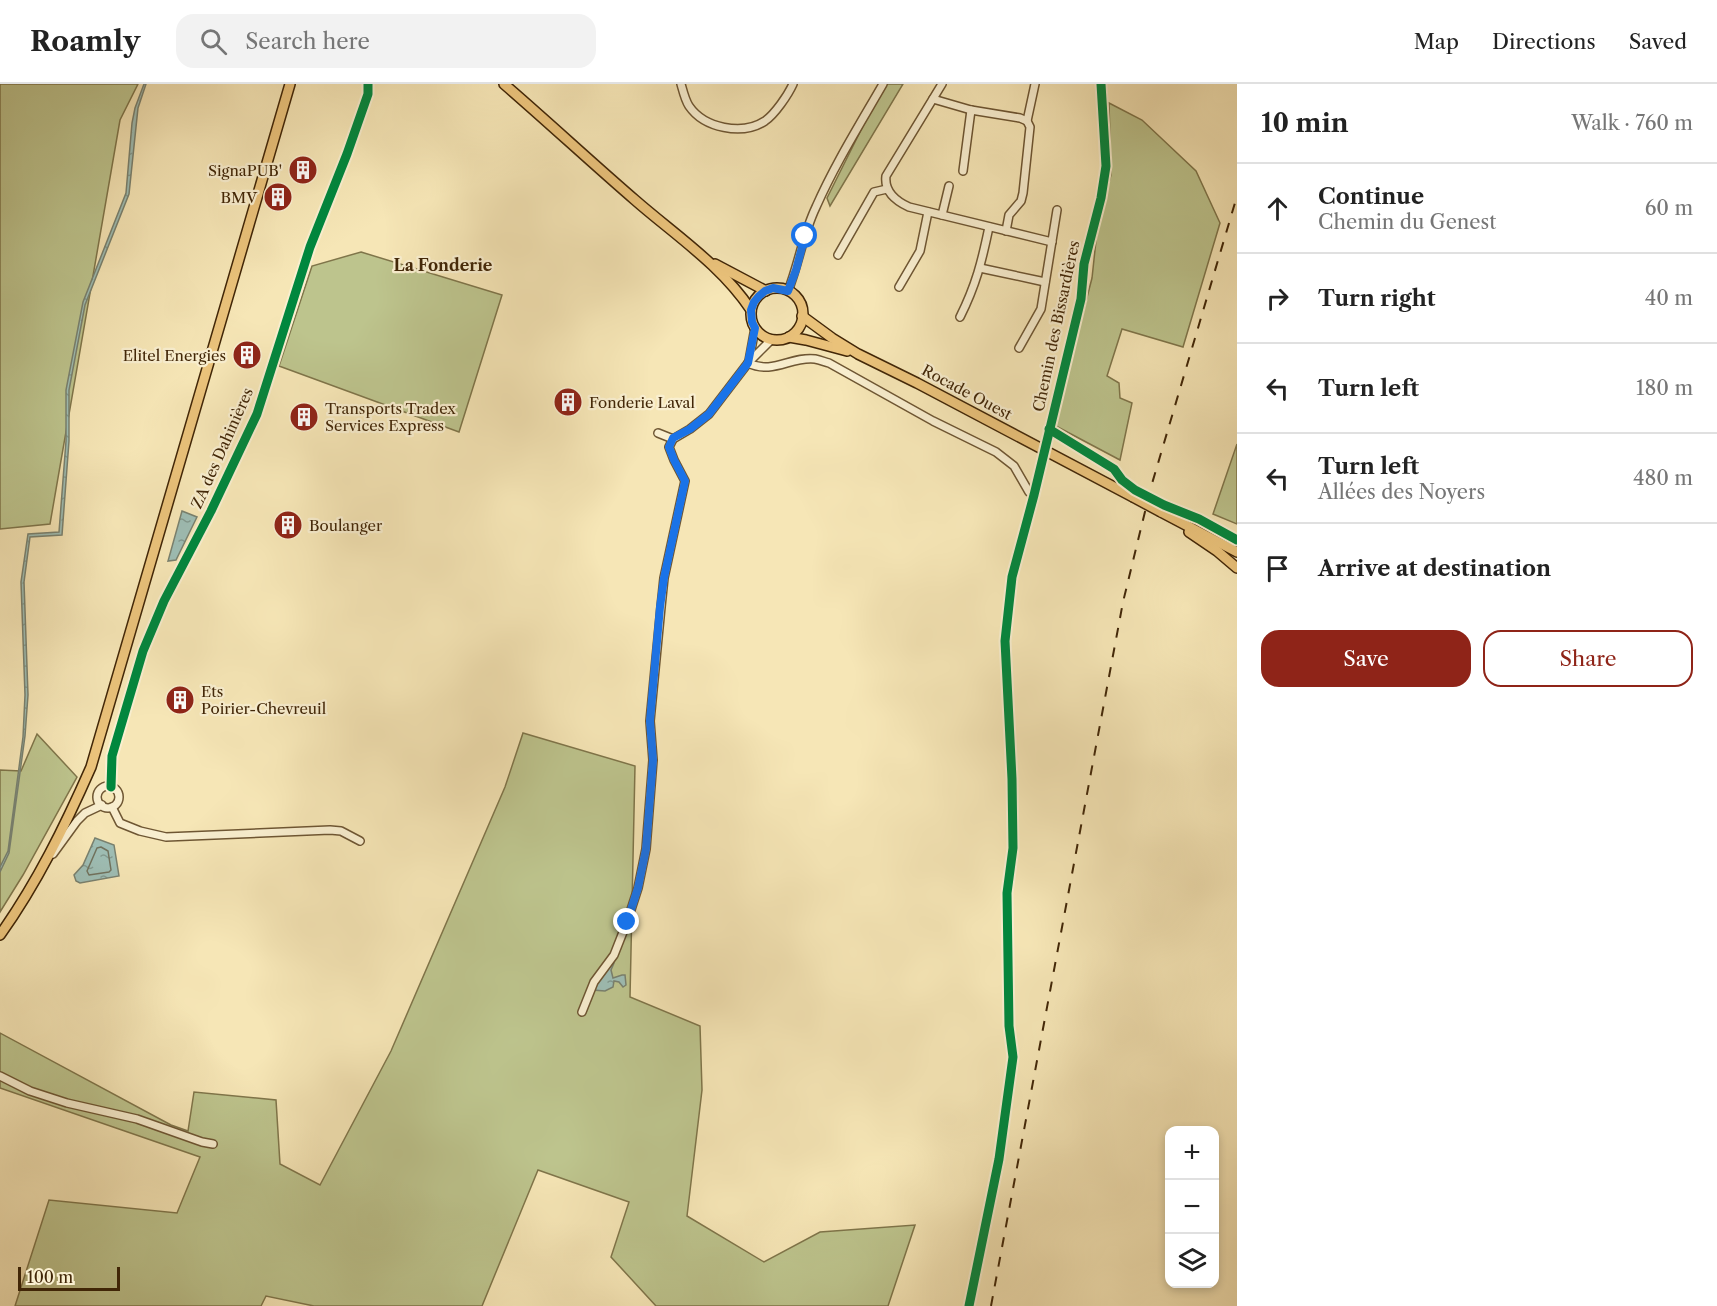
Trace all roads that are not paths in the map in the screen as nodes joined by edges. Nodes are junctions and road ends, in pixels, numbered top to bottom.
1 (290, 84) edge
2 (368, 84) edge
3 (504, 84) edge
4 (681, 84) edge
5 (793, 84) edge
6 (883, 84) edge
7 (942, 84) edge
8 (1035, 84) edge
9 (1101, 84) edge
10 (933, 99) junction
11 (971, 110) junction
12 (1028, 121) junction
13 (963, 171) dead end
14 (949, 186) dead end
15 (887, 189) junction
16 (1057, 210) dead end
17 (928, 212) junction
18 (942, 215) junction
19 (989, 227) junction
20 (1006, 231) junction
21 (1052, 242) junction
22 (838, 255) dead end
23 (708, 260) junction
24 (980, 268) junction
25 (1045, 282) junction
26 (899, 287) dead end
27 (765, 291) junction
28 (788, 291) junction
29 (751, 310) junction
30 (802, 316) junction
31 (960, 317) dead end
32 (755, 328) junction
33 (789, 337) junction
34 (772, 339) junction
35 (1019, 348) dead end
36 (858, 354) junction
37 (748, 363) junction
38 (1049, 429) tunnel mouth
39 (658, 434) dead end
40 (673, 438) junction
41 (1040, 471) tunnel mouth
42 (1034, 495) junction
43 (1182, 522) junction
44 (1220, 543) junction
45 (1237, 552) edge
46 (1237, 557) edge
47 (1237, 568) edge
48 (111, 787) junction
49 (102, 806) junction
50 (112, 807) junction
51 (360, 841) dead end
52 (41, 870) junction
53 (0, 935) edge
54 (582, 1012) dead end
55 (0, 1076) edge
56 (213, 1144) dead end
57 (969, 1306) edge

1 - 52 main road
2 - 48 street, ZA des Dahinières
3 - 23 main road
4 - 5 street
6 - 28 street
7 - 10 street
8 - 12 street
9 - 38 street, Chemin des Bissardières
10 - 11 street
10 - 15 street
11 - 12 street
11 - 13 street
12 - 20 street
14 - 18 street
15 - 17 street
15 - 22 street
16 - 21 street
17 - 18 street
17 - 26 street
18 - 19 street
19 - 20 street
19 - 24 street
20 - 21 street
21 - 25 street
23 - 27 main road
23 - 29 main road
24 - 25 street
24 - 31 street
25 - 35 street
27 - 28 main road
27 - 29 main road
28 - 30 main road
29 - 32 main road
30 - 33 main road
30 - 36 main road, Rocade Ouest
32 - 34 main road
32 - 37 street
33 - 34 main road
33 - 36 main road, Rocade Ouest
34 - 37 street
36 - 43 main road, Rocade Ouest, bridge
37 - 40 street
37 - 42 street
39 - 40 street
40 - 54 street
41 - 42 street
42 - 57 street
43 - 44 main road, Rocade Ouest
43 - 47 main road
44 - 45 main road, Rocade Ouest
44 - 46 main road, Rocade Ouest
48 - 49 street
48 - 50 street
49 - 50 street
49 - 52 street
50 - 51 street
52 - 53 main road
55 - 56 street

